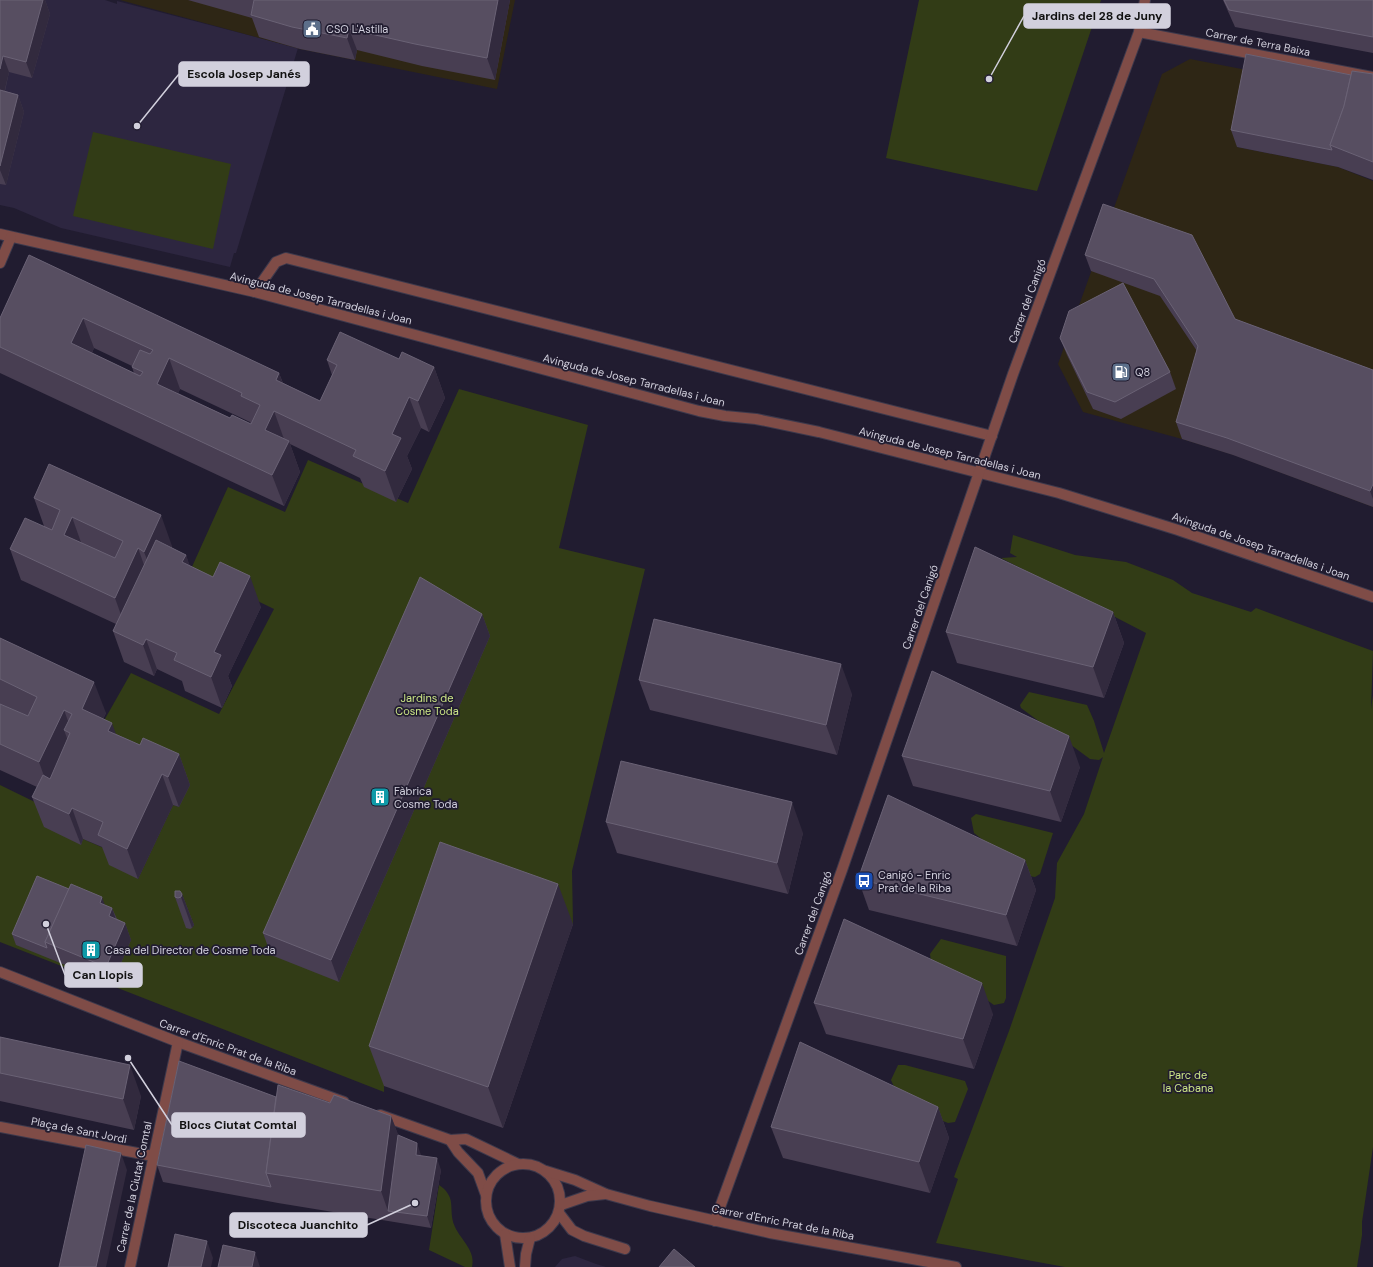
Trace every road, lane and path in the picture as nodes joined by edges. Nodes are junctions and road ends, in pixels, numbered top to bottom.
1 (1145, 0) edge
2 (1139, 32) junction
3 (1373, 76) edge
4 (0, 234) edge
5 (11, 236) junction
6 (0, 263) edge
7 (255, 292) junction
8 (992, 436) junction
9 (979, 472) junction
10 (1373, 597) edge
11 (0, 972) edge
12 (178, 1042) junction
13 (353, 1105) edge
14 (368, 1110) edge
15 (0, 1127) edge
16 (450, 1140) junction
17 (153, 1156) junction
18 (518, 1164) junction
19 (546, 1171) junction
20 (606, 1194) junction
21 (486, 1195) junction
22 (560, 1209) junction
23 (715, 1221) junction
24 (505, 1234) junction
25 (530, 1238) junction
26 (625, 1249) dead end
27 (130, 1267) edge
28 (510, 1267) edge
29 (526, 1267) edge
30 (956, 1267) edge

1 - 2 street, Carrer del Canigó
2 - 3 street, Carrer de Terra Baixa
2 - 8 street, Carrer del Canigó
4 - 5 street, Avinguda de Josep Tarradellas i Joan
5 - 6 street
5 - 7 street, Avinguda de Josep Tarradellas i Joan
7 - 8 street
7 - 9 street, Avinguda de Josep Tarradellas i Joan
8 - 9 street, Carrer del Canigó
9 - 10 street, Avinguda de Josep Tarradellas i Joan
9 - 23 street, Carrer del Canigó
11 - 12 street, Carrer d'Enric Prat de la Riba
12 - 13 street, Carrer d'Enric Prat de la Riba
12 - 17 street, Carrer de la Ciutat Comtal
14 - 16 street
15 - 17 street, Plaça de Sant Jordi
16 - 18 street
16 - 21 street
17 - 27 street, Carrer de la Ciutat Comtal
18 - 19 street
18 - 21 street
19 - 20 street, Carrer d'Enric Prat de la Riba
19 - 22 street
20 - 22 street, Carrer d'Enric Prat de la Riba
20 - 23 street, Carrer d'Enric Prat de la Riba
21 - 24 street
22 - 25 street
22 - 26 street
23 - 30 street, Carrer d'Enric Prat de la Riba
24 - 25 street
24 - 28 street
25 - 29 street

